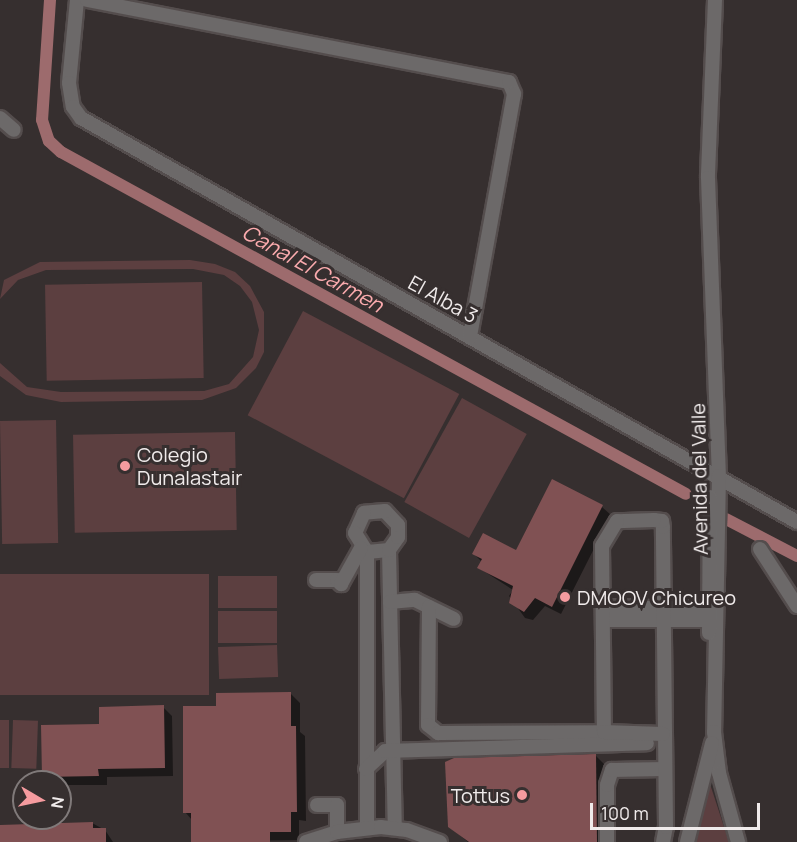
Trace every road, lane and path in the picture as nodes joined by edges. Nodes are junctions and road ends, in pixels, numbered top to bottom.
1 (76, 0) edge
2 (87, 0) edge
3 (715, 0) edge
4 (0, 118) edge
5 (14, 130) dead end
6 (470, 337) junction
7 (714, 474) junction
8 (797, 522) edge
9 (760, 549) dead end
10 (364, 550) junction
11 (389, 550) junction
12 (316, 580) dead end
13 (390, 602) junction
14 (797, 606) edge
15 (429, 607) junction
16 (603, 613) junction
17 (661, 614) junction
18 (709, 614) junction
19 (454, 619) dead end
20 (713, 670) junction
21 (604, 732) junction
22 (714, 732) junction
23 (663, 739) junction
24 (391, 751) junction
25 (366, 769) junction
26 (664, 769) junction
27 (317, 805) dead end
28 (367, 827) junction
29 (395, 828) junction
30 (337, 832) junction
31 (306, 842) edge
32 (440, 842) edge
33 (607, 842) edge
34 (663, 842) edge
35 (687, 842) edge
36 (738, 842) edge

1 - 6 street, El Alba 3
2 - 6 street
3 - 7 street, Avenida del Valle
4 - 5 street
6 - 7 street, El Alba 3
7 - 8 street, El Alba 3
7 - 18 street, Avenida del Valle
7 - 20 street, Avenida del Valle
9 - 14 street
10 - 11 street
10 - 11 street
10 - 12 street
10 - 25 street
11 - 13 street
13 - 15 street
13 - 24 street
15 - 19 street
15 - 21 street
16 - 17 street
16 - 17 street
16 - 21 street
17 - 18 street
17 - 23 street
18 - 20 street, Avenida del Valle
20 - 22 street, Avenida del Valle
21 - 23 street
22 - 35 street, Avenida del Valle
22 - 36 street, Avenida del Valle
23 - 24 street
23 - 26 street
24 - 25 street
24 - 29 street
25 - 28 street
26 - 33 street
26 - 34 street
27 - 30 street
28 - 29 street
28 - 30 street
29 - 32 street
30 - 31 street

